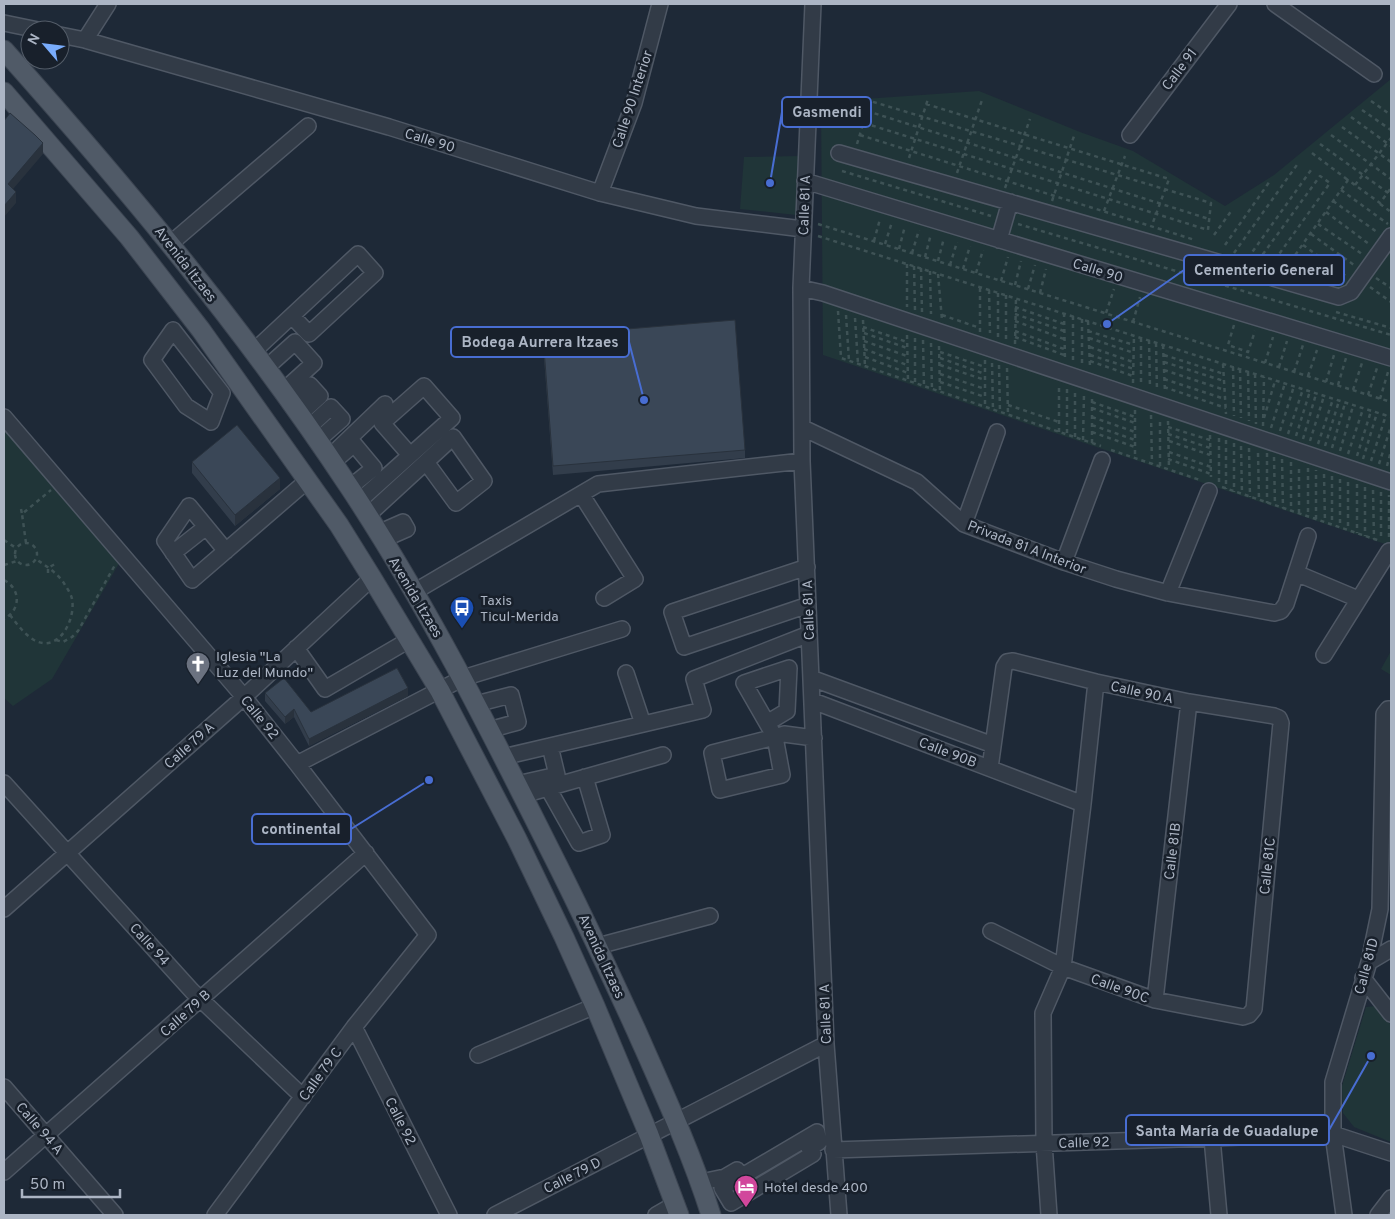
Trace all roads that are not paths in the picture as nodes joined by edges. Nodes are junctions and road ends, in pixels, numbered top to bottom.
1 (108, 4) edge
2 (660, 4) edge
3 (813, 4) edge
4 (1229, 4) edge
5 (1275, 4) edge
6 (4, 23) edge
7 (20, 26) edge
8 (70, 37) edge
9 (85, 40) junction
10 (4, 50) edge
11 (1374, 74) dead end
12 (4, 92) edge
13 (308, 126) dead end
14 (1130, 135) dead end
15 (839, 153) dead end
16 (805, 181) junction
17 (600, 193) junction
18 (1007, 197) junction
19 (803, 229) junction
20 (1384, 234) edge
21 (999, 240) junction
22 (170, 244) junction
23 (801, 288) junction
24 (224, 313) junction
25 (292, 316) junction
26 (201, 330) junction
27 (254, 351) junction
28 (1390, 364) edge
29 (266, 368) junction
30 (233, 374) junction
31 (217, 387) junction
32 (382, 400) dead end
33 (4, 417) edge
34 (803, 428) junction
35 (310, 431) junction
36 (997, 432) dead end
37 (410, 455) junction
38 (1102, 460) dead end
39 (802, 461) junction
40 (426, 462) dead end
41 (308, 480) junction
42 (1387, 482) edge
43 (1208, 485) road end
44 (581, 494) junction
45 (360, 504) junction
46 (964, 524) junction
47 (339, 525) junction
48 (206, 526) junction
49 (1308, 536) dead end
50 (1389, 548) road end
51 (226, 551) junction
52 (173, 553) junction
53 (1064, 562) junction
54 (807, 567) junction
55 (1296, 573) junction
56 (372, 578) junction
57 (414, 592) junction
58 (1168, 593) junction
59 (604, 598) dead end
60 (1358, 599) junction
61 (808, 606) junction
62 (622, 629) dead end
63 (809, 634) junction
64 (409, 640) junction
65 (296, 648) junction
66 (1324, 655) dead end
67 (626, 673) dead end
68 (463, 678) junction
69 (811, 678) junction
70 (1096, 682) junction
71 (440, 691) junction
72 (244, 697) junction
73 (813, 701) junction
74 (1189, 702) junction
75 (476, 704) junction
76 (1387, 712) edge
77 (767, 723) dead end
78 (1281, 723) joint
79 (643, 724) junction
80 (489, 730) junction
81 (775, 737) junction
82 (814, 738) junction
83 (993, 745) junction
84 (550, 746) junction
85 (663, 755) dead end
86 (503, 757) junction
87 (297, 764) junction
88 (990, 768) junction
89 (585, 778) junction
90 (4, 783) edge
91 (548, 788) junction
92 (520, 790) junction
93 (1083, 804) junction
94 (1387, 822) edge
95 (68, 853) junction
96 (366, 853) junction
97 (4, 909) edge
98 (710, 916) dead end
99 (588, 925) junction
100 (991, 931) dead end
101 (428, 934) joint
102 (564, 937) junction
103 (598, 946) junction
104 (1391, 949) edge
105 (1369, 962) junction
106 (1062, 967) junction
107 (1364, 978) junction
108 (200, 999) junction
109 (1155, 1000) junction
110 (595, 1006) junction
111 (1254, 1009) joint
112 (1391, 1014) edge
113 (354, 1027) junction
114 (826, 1044) junction
115 (478, 1055) dead end
116 (4, 1087) edge
117 (303, 1097) junction
118 (832, 1116) junction
119 (677, 1121) junction
120 (1333, 1134) junction
121 (649, 1135) junction
122 (47, 1136) junction
123 (1212, 1138) junction
124 (1044, 1143) junction
125 (833, 1150) junction
126 (1391, 1153) edge
127 (4, 1172) edge
128 (734, 1177) junction
129 (701, 1182) junction
130 (1391, 1198) edge
131 (677, 1210) edge
132 (115, 1215) edge
133 (215, 1215) edge
134 (449, 1215) edge
135 (496, 1215) edge
136 (656, 1215) edge
137 (712, 1215) edge
138 (839, 1215) edge
139 (1049, 1215) edge
140 (1219, 1215) edge
141 (1344, 1215) edge
142 (1378, 1215) edge

1 - 9 street
2 - 17 street, Calle 90 Interior
3 - 16 street, Calle 81 A
4 - 14 street, Calle 91
5 - 11 street
6 - 7 street
8 - 9 street, Calle 90
9 - 17 street, Calle 90
10 - 22 main road, Avenida Itzaes
12 - 26 main road, Avenida Itzaes
13 - 22 street
15 - 18 street
16 - 19 street, Calle 81 A
16 - 21 street, Calle 90
17 - 19 street, Calle 90
18 - 20 street
18 - 21 street
19 - 23 street, Calle 81 A
21 - 28 street, Calle 90
22 - 24 main road, Avenida Itzaes
23 - 34 street, Calle 81 A
23 - 42 street
24 - 26 main road
24 - 27 main road, Avenida Itzaes
25 - 25 street
25 - 27 street
26 - 30 main road, Avenida Itzaes
27 - 29 main road, Avenida Itzaes
29 - 35 main road, Avenida Itzaes
29 - 35 street
30 - 31 street
30 - 41 main road, Avenida Itzaes
31 - 31 street
32 - 35 street
33 - 72 street, Calle 92
34 - 39 street, Calle 81 A
34 - 46 street, Privada 81 A Interior
35 - 45 main road, Avenida Itzaes
35 - 45 street
36 - 46 street
37 - 37 street
37 - 45 street
38 - 53 street
39 - 44 street
39 - 54 street, Calle 81 A
40 - 45 street
41 - 47 main road, Avenida Itzaes
41 - 51 street
43 - 58 street
44 - 57 street
44 - 59 street
45 - 47 main road
45 - 57 main road, Avenida Itzaes
46 - 53 street, Privada 81 A Interior
47 - 56 main road, Avenida Itzaes
48 - 51 street
48 - 52 street
48 - 52 street
49 - 55 street
50 - 60 street
51 - 52 street
53 - 58 street, Privada 81 A Interior
54 - 61 street, Calle 81 A
54 - 61 street
55 - 58 street, Privada 81 A Interior
55 - 60 street
56 - 64 main road, Avenida Itzaes
56 - 65 street, Calle 79 A
57 - 68 main road, Avenida Itzaes
60 - 66 street
61 - 63 street, Calle 81 A
62 - 68 street
63 - 69 street, Calle 81 A
63 - 79 street
64 - 65 street
64 - 71 main road, Avenida Itzaes
65 - 72 street, Calle 79 A
67 - 79 street
68 - 71 street
68 - 75 main road, Avenida Itzaes
69 - 73 street, Calle 81 A
69 - 83 street
70 - 74 street, Calle 90 A
70 - 83 street, Calle 90 A
70 - 93 street
71 - 87 street
71 - 102 main road, Avenida Itzaes
72 - 87 street, Calle 92
72 - 95 street, Calle 79 A
73 - 82 street, Calle 81 A
73 - 88 street, Calle 90B
74 - 78 street, Calle 90 A
74 - 109 street, Calle 81B
75 - 80 main road, Avenida Itzaes
75 - 80 street
76 - 94 street, Calle 81D
77 - 81 street
78 - 111 street, Calle 81C
79 - 84 street
80 - 86 main road, Avenida Itzaes
81 - 81 street
81 - 82 street
82 - 114 street, Calle 81 A
83 - 88 street
84 - 86 street
84 - 92 street
85 - 89 street
86 - 92 main road, Avenida Itzaes
87 - 96 street, Calle 92
88 - 93 street, Calle 90B
89 - 91 street
89 - 91 street
90 - 95 street, Calle 94
91 - 92 street
92 - 99 main road, Avenida Itzaes
93 - 106 street
94 - 105 street, Calle 81D
95 - 97 street, Calle 79 A
95 - 108 street, Calle 94
96 - 101 street, Calle 92
96 - 108 street, Calle 79 B
98 - 103 street
99 - 102 main road
99 - 103 main road, Avenida Itzaes
100 - 106 street, Calle 90C
101 - 113 street, Calle 79 C
102 - 110 main road, Avenida Itzaes
103 - 119 main road, Avenida Itzaes
104 - 105 street
105 - 107 street, Calle 81D
106 - 109 street, Calle 90C
106 - 124 street
107 - 112 street
107 - 120 street, Calle 81D
108 - 117 street, Calle 94
108 - 122 street, Calle 79 B
109 - 111 street, Calle 90C
110 - 115 street
110 - 121 main road, Avenida Itzaes
113 - 117 street, Calle 79 C
113 - 134 street, Calle 92
114 - 118 street, Calle 81 A
114 - 119 street
116 - 122 street, Calle 94 A
117 - 133 street, Calle 79 C
118 - 125 street, Calle 81 A
118 - 128 street
119 - 121 street
119 - 129 main road, Avenida Itzaes
120 - 123 street, Calle 92
120 - 126 street, Calle 92
120 - 141 street, Calle 81D
121 - 131 main road, Avenida Itzaes
121 - 135 street, Calle 79 D
122 - 127 street, Calle 79 B
122 - 132 street, Calle 94 A
123 - 124 street, Calle 92
123 - 140 street
124 - 125 street, Calle 92
124 - 139 street
125 - 138 street, Calle 81 A
128 - 128 street
128 - 129 street
129 - 137 main road, Avenida Itzaes
130 - 142 street
131 - 136 street

